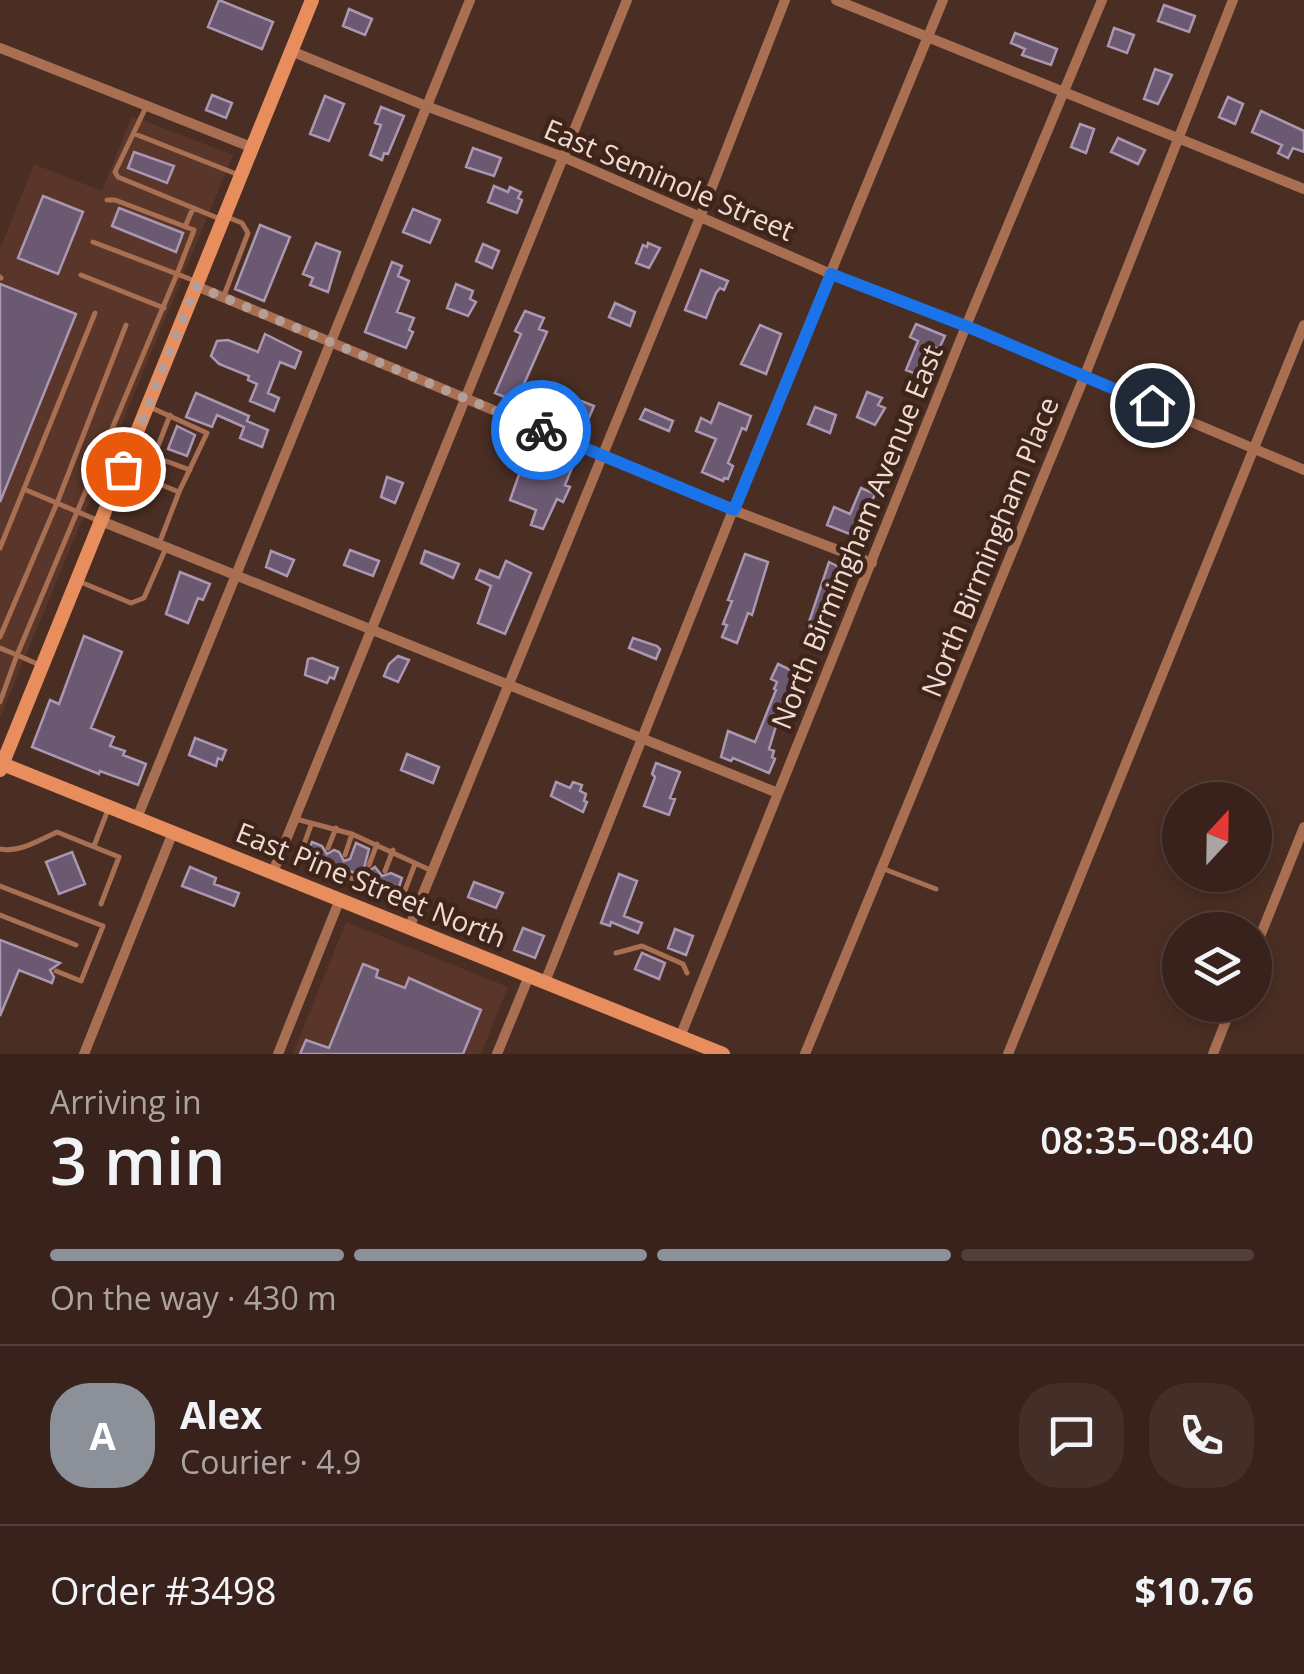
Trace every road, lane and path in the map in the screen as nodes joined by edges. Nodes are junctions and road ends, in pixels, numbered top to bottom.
1 (312, 0) edge
2 (470, 0) edge
3 (627, 0) edge
4 (785, 0) edge
5 (836, 0) edge
6 (943, 0) edge
7 (1102, 0) edge
8 (1233, 0) edge
9 (928, 38) junction
10 (0, 48) edge
11 (291, 51) junction
12 (1064, 93) junction
13 (147, 106) junction
14 (426, 106) junction
15 (135, 134) junction
16 (1177, 137) junction
17 (251, 147) junction
18 (563, 156) junction
19 (240, 176) junction
20 (1304, 189) edge
21 (107, 200) dead end
22 (192, 208) junction
23 (701, 216) junction
24 (223, 218) junction
25 (185, 227) junction
26 (92, 242) dead end
27 (177, 274) junction
28 (831, 274) junction
29 (81, 275) dead end
30 (197, 284) junction
31 (224, 298) junction
32 (164, 308) junction
33 (95, 314) dead end
34 (1304, 324) edge
35 (126, 325) dead end
36 (966, 326) junction
37 (331, 340) junction
38 (1085, 375) junction
39 (466, 399) junction
40 (147, 406) junction
41 (170, 415) junction
42 (1252, 449) junction
43 (154, 456) junction
44 (603, 456) junction
45 (123, 469) junction
46 (190, 470) junction
47 (1304, 470) edge
48 (146, 478) junction
49 (26, 490) junction
50 (179, 492) junction
51 (57, 503) junction
52 (734, 510) junction
53 (76, 511) junction
54 (101, 521) junction
55 (163, 546) junction
56 (0, 548) edge
57 (872, 563) junction
58 (236, 575) junction
59 (77, 580) junction
60 (372, 629) junction
61 (0, 637) edge
62 (0, 648) edge
63 (17, 656) junction
64 (42, 666) junction
65 (509, 685) junction
66 (0, 702) edge
67 (644, 740) junction
68 (1, 766) edge
69 (778, 793) junction
70 (109, 807) junction
71 (138, 818) junction
72 (295, 818) junction
73 (311, 825) junction
74 (336, 828) junction
75 (1304, 828) edge
76 (172, 832) junction
77 (352, 834) junction
78 (378, 844) junction
79 (94, 846) junction
80 (328, 848) dead end
81 (0, 849) edge
82 (393, 850) junction
83 (344, 854) dead end
84 (1291, 860) junction
85 (370, 864) dead end
86 (415, 864) junction
87 (1304, 865) edge
88 (882, 868) junction
89 (385, 871) dead end
90 (432, 871) junction
91 (273, 872) junction
92 (349, 878) junction
93 (0, 886) edge
94 (936, 889) dead end
95 (340, 899) junction
96 (101, 904) dead end
97 (1270, 912) edge
98 (0, 915) edge
99 (409, 928) junction
100 (76, 946) dead end
101 (616, 953) dead end
102 (56, 971) dead end
103 (687, 973) dead end
104 (530, 976) junction
105 (545, 982) junction
106 (1225, 1022) edge
107 (680, 1037) junction
108 (84, 1054) edge
109 (278, 1054) edge
110 (497, 1054) edge
111 (723, 1054) edge
112 (804, 1054) edge
113 (1008, 1054) edge
114 (1213, 1054) edge

1 - 11 main road
2 - 14 street
3 - 18 street
4 - 23 street
5 - 9 street
6 - 9 street
7 - 12 street, North Birmingham Avenue East
8 - 16 street, North Birmingham Place
9 - 12 street
9 - 28 street
10 - 13 street
11 - 14 street, East Seminole Street
11 - 17 main road
12 - 16 street
12 - 36 street, North Birmingham Avenue East
13 - 15 lane
13 - 17 street
14 - 18 street, East Seminole Street
14 - 37 street
15 - 19 lane
15 - 22 lane
16 - 20 street
16 - 38 street, North Birmingham Place
17 - 19 main road
18 - 23 street, East Seminole Street
18 - 39 street
19 - 24 main road
21 - 25 lane
22 - 24 lane
22 - 25 lane
23 - 28 street, East Seminole Street
23 - 44 street
24 - 30 main road
24 - 31 lane
25 - 27 lane
26 - 27 lane
27 - 30 lane
27 - 32 lane
28 - 36 street, East Seminole Street
28 - 52 street
29 - 32 lane
30 - 31 street
30 - 40 main road
31 - 37 street
32 - 53 lane
33 - 49 lane
34 - 42 street
35 - 51 lane
36 - 38 street, East Seminole Street
36 - 57 street, North Birmingham Avenue East
37 - 39 street
37 - 58 street
38 - 42 street, East Seminole Street
38 - 88 street, North Birmingham Place
39 - 44 street
39 - 60 street
40 - 41 lane
40 - 45 main road
41 - 43 lane
41 - 46 lane
42 - 47 street, East Seminole Street
42 - 113 street
43 - 46 lane
43 - 48 lane
44 - 52 street
44 - 65 street
45 - 48 lane
45 - 54 main road
46 - 50 lane
48 - 50 lane
49 - 51 lane
49 - 56 lane
50 - 55 lane
51 - 53 lane
51 - 61 lane
52 - 57 street
52 - 67 street
53 - 54 lane
53 - 63 lane
54 - 55 street
54 - 59 main road
55 - 58 street
55 - 59 lane
57 - 69 street, North Birmingham Avenue East
58 - 60 street
58 - 71 street
59 - 64 main road
60 - 65 street
60 - 72 street
62 - 63 lane
63 - 64 lane
63 - 66 lane
64 - 68 main road
65 - 67 street
65 - 90 street
67 - 69 street
67 - 105 street
68 - 70 main road, East Pine Street North
69 - 107 street, North Birmingham Avenue East
70 - 71 main road, East Pine Street North
70 - 79 lane
71 - 76 main road, East Pine Street North
72 - 73 lane
72 - 91 street
73 - 74 lane
73 - 92 lane
74 - 77 lane
74 - 80 lane
75 - 84 street
76 - 91 main road, East Pine Street North
76 - 108 street
77 - 78 lane
77 - 83 lane
78 - 82 lane
78 - 85 lane
79 - 81 lane
79 - 96 lane
82 - 86 lane
82 - 89 lane
84 - 87 street
84 - 97 street
86 - 90 lane
86 - 92 lane
88 - 94 lane
88 - 112 street, North Birmingham Place
90 - 99 street
91 - 95 main road, East Pine Street North
92 - 95 lane
93 - 102 lane
95 - 99 main road, East Pine Street North
95 - 109 street
98 - 100 lane
99 - 104 main road, East Pine Street North
101 - 103 lane
104 - 105 main road, East Pine Street North
104 - 110 street
105 - 107 main road, East Pine Street North
106 - 114 street
107 - 111 main road, East Pine Street North

